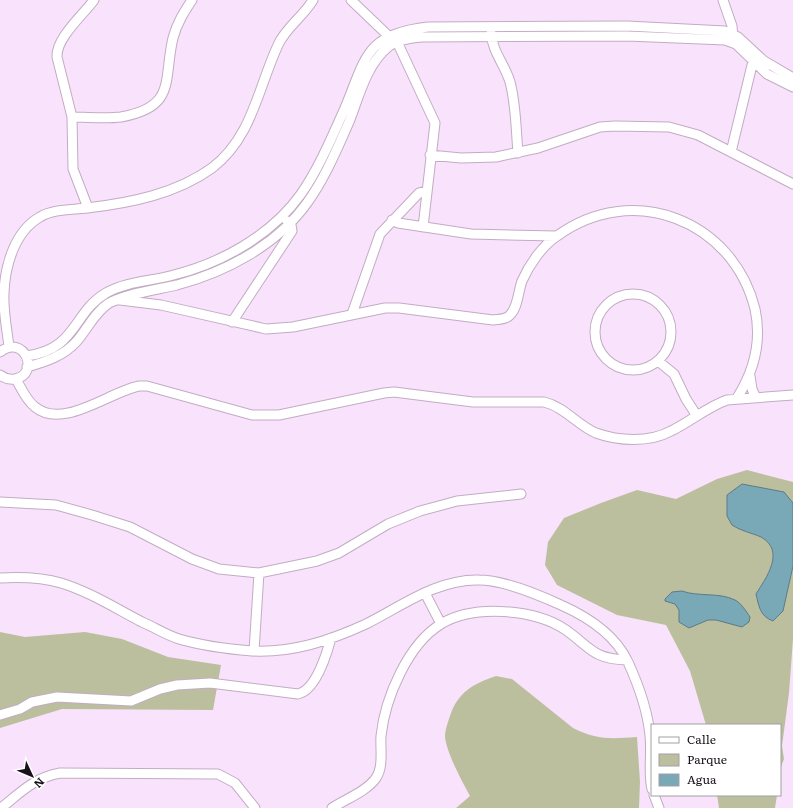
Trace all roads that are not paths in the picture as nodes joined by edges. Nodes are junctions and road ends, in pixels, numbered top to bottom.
1 (94, 0) edge
2 (192, 0) edge
3 (313, 0) edge
4 (352, 0) edge
5 (723, 0) edge
6 (491, 27) junction
7 (388, 36) junction
8 (491, 37) junction
9 (733, 38) junction
10 (396, 42) junction
11 (753, 61) junction
12 (793, 78) edge
13 (793, 87) edge
14 (72, 117) junction
15 (731, 152) junction
16 (518, 153) junction
17 (430, 155) junction
18 (793, 184) edge
19 (426, 191) junction
20 (88, 208) junction
21 (281, 217) junction
22 (392, 220) junction
23 (290, 223) junction
24 (423, 228) junction
25 (555, 236) junction
26 (106, 293) junction
27 (117, 299) junction
28 (352, 314) junction
29 (232, 322) junction
30 (9, 347) junction
31 (0, 352) edge
32 (26, 356) junction
33 (658, 361) junction
34 (27, 367) junction
35 (0, 374) edge
36 (750, 376) junction
37 (16, 379) junction
38 (793, 395) edge
39 (737, 398) junction
40 (756, 398) junction
41 (697, 416) junction
42 (521, 494) dead end
43 (0, 502) edge
44 (259, 574) junction
45 (0, 578) edge
46 (425, 593) junction
47 (441, 624) junction
48 (331, 638) junction
49 (254, 651) junction
50 (627, 660) junction
51 (0, 715) edge
52 (651, 761) edge
53 (654, 796) edge
54 (1, 808) edge
55 (255, 808) edge
56 (332, 808) edge
57 (659, 808) edge

1 - 14 street
2 - 14 street
3 - 20 street
4 - 7 street
5 - 9 street
6 - 7 street
6 - 8 street
6 - 9 street
7 - 10 street
7 - 21 street
8 - 9 street
8 - 10 street
8 - 16 street
9 - 11 street
9 - 12 street
10 - 17 street
10 - 23 street
11 - 13 street
11 - 15 street
14 - 20 street
15 - 16 street
15 - 18 street
16 - 17 street
17 - 19 street
19 - 22 street
19 - 24 street
20 - 30 street
21 - 23 street
21 - 26 street
22 - 24 street
22 - 28 street
23 - 27 street
23 - 29 street
24 - 25 street
25 - 28 street
25 - 36 street
26 - 27 street
26 - 32 street
27 - 29 street
27 - 34 street
28 - 29 street
30 - 31 street
30 - 32 street
32 - 34 street
33 - 33 street
33 - 41 street
34 - 37 street
35 - 37 street
36 - 39 street
36 - 40 street
37 - 41 street
38 - 40 street
39 - 40 street
39 - 41 street
42 - 44 street
43 - 44 street
44 - 49 street
45 - 49 street
46 - 47 street
46 - 48 street
46 - 50 street
47 - 50 street
47 - 56 street
48 - 49 street
48 - 51 street
50 - 52 street
53 - 57 street
54 - 55 street

